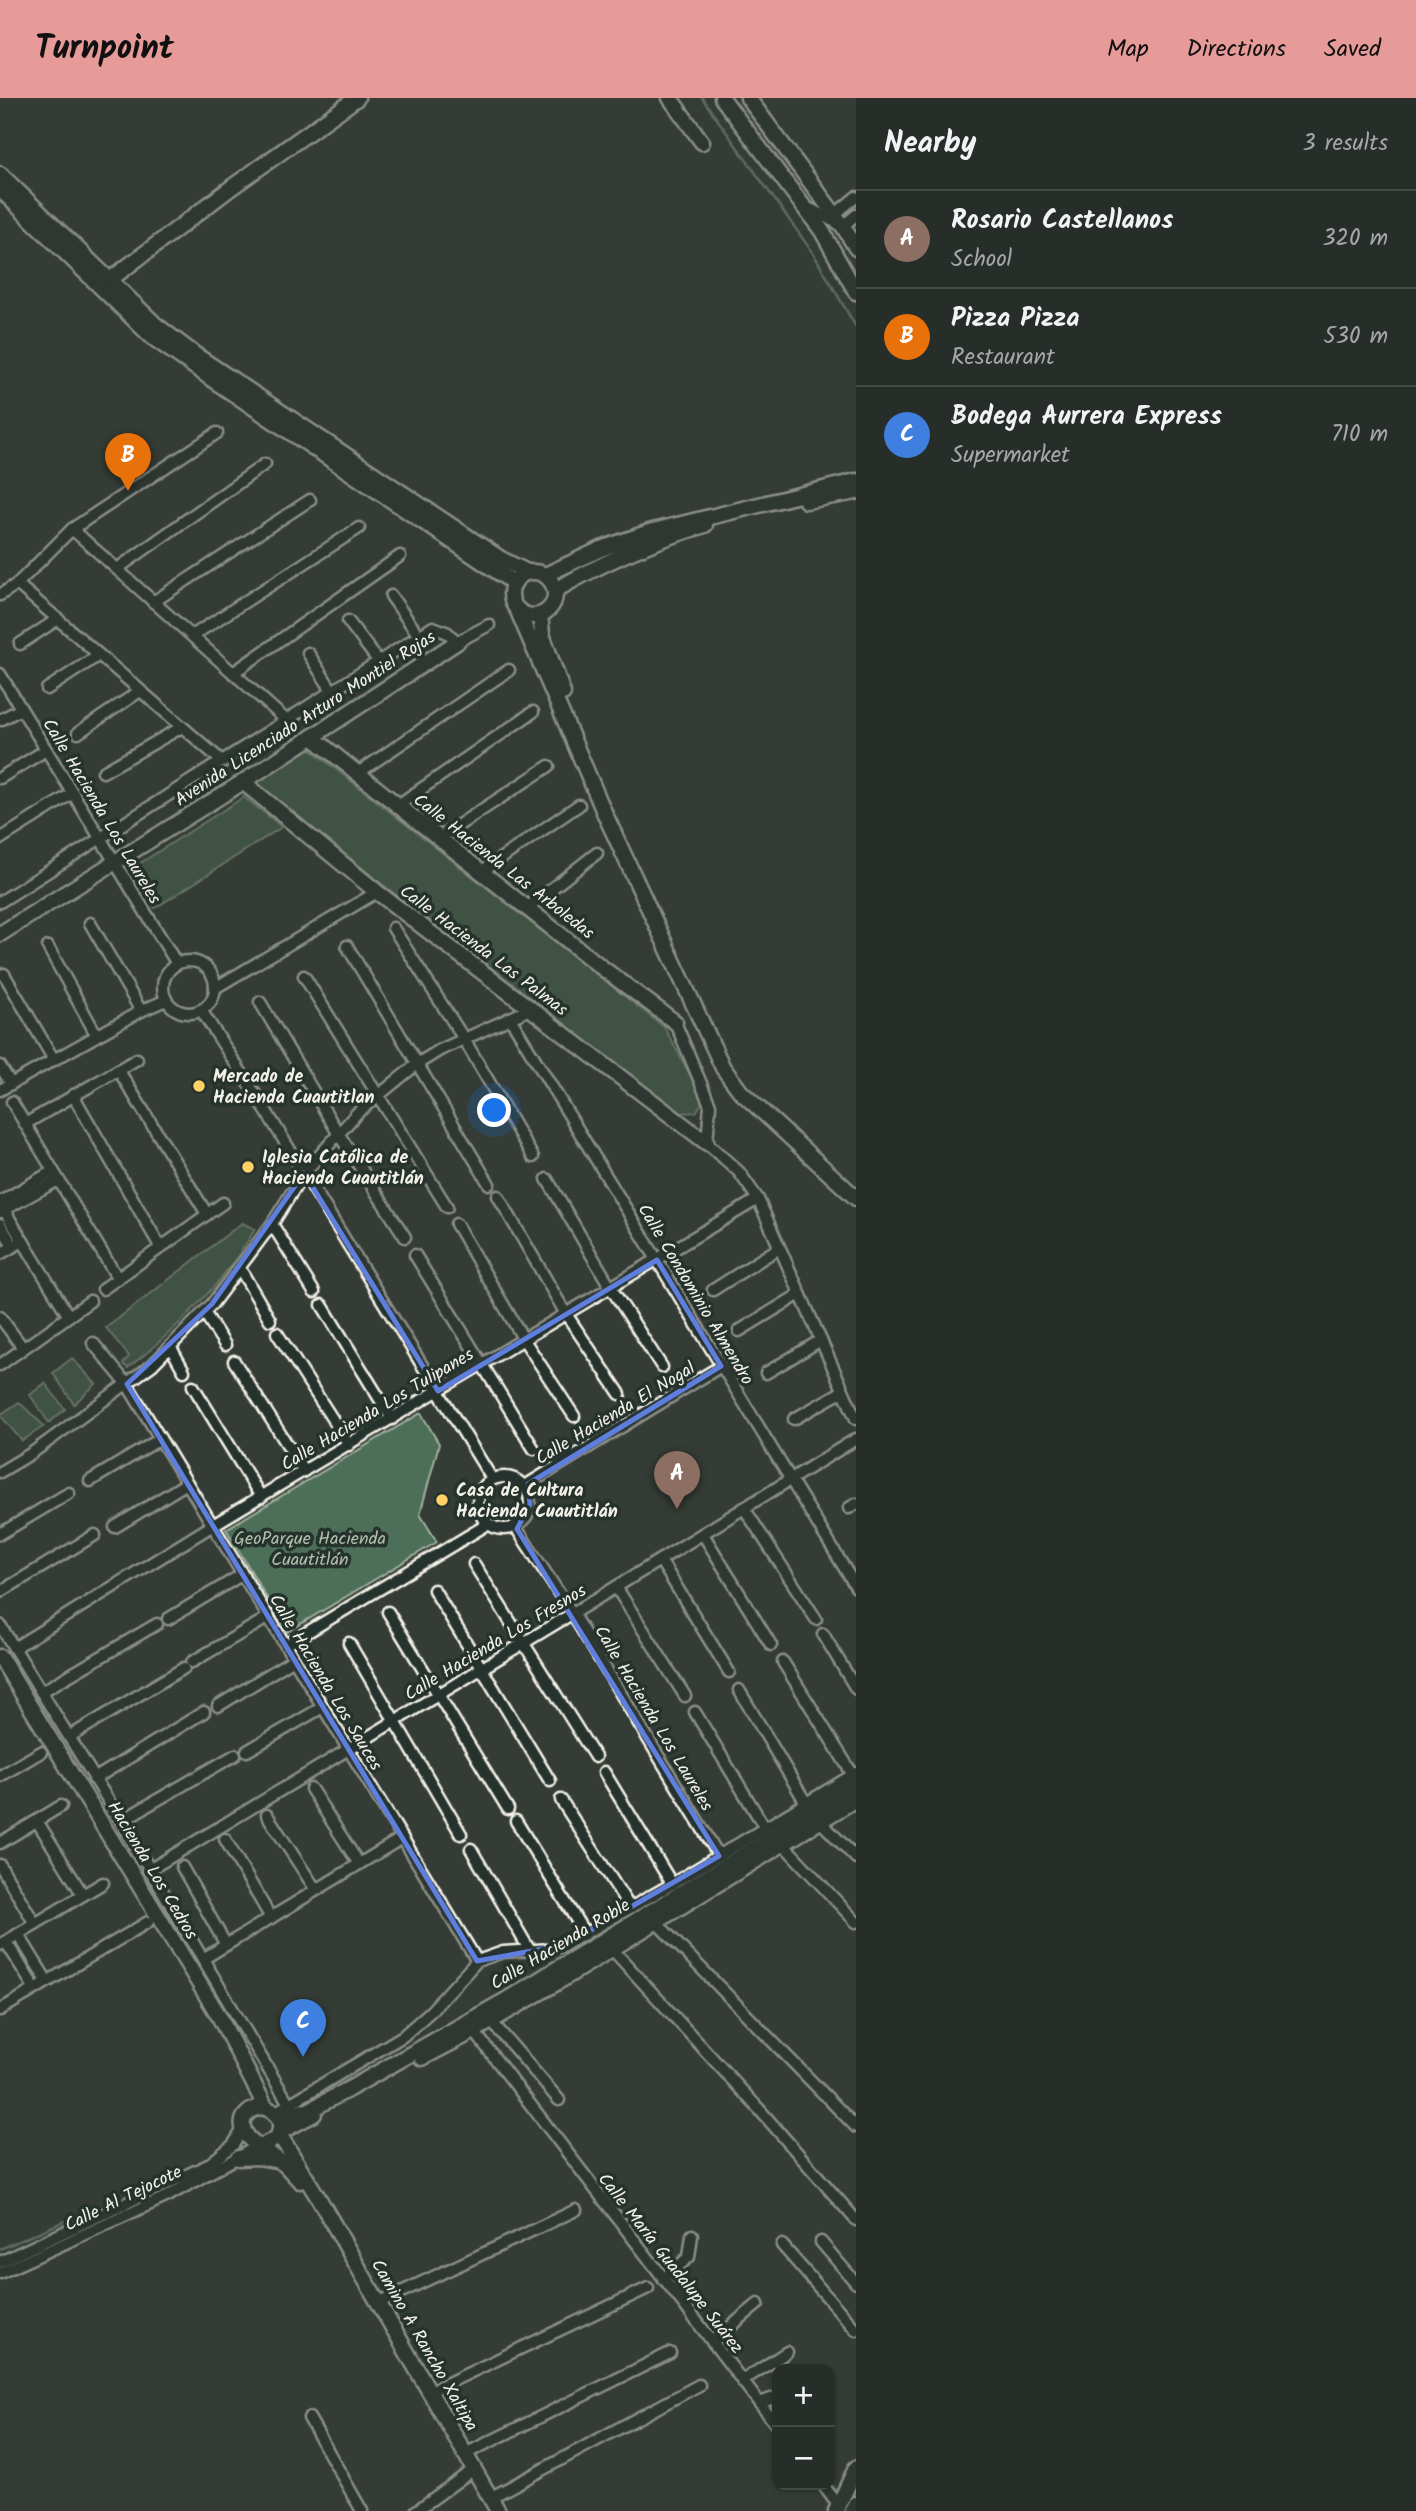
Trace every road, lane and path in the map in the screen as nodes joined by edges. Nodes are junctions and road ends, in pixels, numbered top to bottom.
1 (344, 98) edge
2 (357, 98) edge
3 (670, 98) edge
4 (679, 98) edge
5 (722, 98) edge
6 (748, 98) edge
7 (0, 174) edge
8 (0, 189) edge
9 (856, 197) edge
10 (805, 207) junction
11 (856, 215) edge
12 (838, 220) junction
13 (856, 248) edge
14 (108, 276) junction
15 (856, 292) edge
16 (217, 433) dead end
17 (265, 464) dead end
18 (856, 481) edge
19 (856, 492) edge
20 (310, 500) dead end
21 (72, 528) junction
22 (359, 528) dead end
23 (400, 556) dead end
24 (117, 569) junction
25 (527, 572) junction
26 (545, 575) junction
27 (514, 583) junction
28 (17, 584) junction
29 (556, 590) junction
30 (0, 595) edge
31 (391, 596) dead end
32 (153, 602) junction
33 (517, 609) junction
34 (540, 615) junction
35 (58, 620) junction
36 (348, 621) dead end
37 (489, 625) dead end
38 (192, 636) junction
39 (419, 636) junction
40 (457, 642) junction
41 (20, 644) dead end
42 (308, 653) dead end
43 (99, 655) junction
44 (379, 662) junction
45 (509, 670) dead end
46 (233, 673) junction
47 (0, 674) edge
48 (47, 689) dead end
49 (140, 691) junction
50 (333, 692) junction
51 (21, 709) junction
52 (533, 712) dead end
53 (0, 720) edge
54 (287, 721) junction
55 (182, 727) junction
56 (78, 733) dead end
57 (312, 737) junction
58 (46, 750) junction
59 (223, 762) junction
60 (549, 765) dead end
61 (103, 772) dead end
62 (358, 773) junction
63 (0, 778) edge
64 (243, 782) junction
65 (73, 793) junction
66 (579, 804) dead end
67 (398, 805) junction
68 (439, 838) junction
69 (0, 839) edge
70 (101, 839) junction
71 (597, 853) dead end
72 (115, 863) junction
73 (481, 872) junction
74 (377, 892) junction
75 (0, 902) edge
76 (527, 908) junction
77 (90, 923) dead end
78 (393, 928) dead end
79 (0, 934) edge
80 (347, 946) dead end
81 (48, 947) dead end
82 (177, 964) junction
83 (4, 974) dead end
84 (304, 976) dead end
85 (215, 988) junction
86 (166, 1000) junction
87 (260, 1002) dead end
88 (530, 1009) junction
89 (201, 1010) junction
90 (141, 1011) junction
91 (510, 1018) junction
92 (675, 1022) joint
93 (97, 1036) junction
94 (464, 1040) junction
95 (137, 1059) dead end
96 (54, 1060) junction
97 (417, 1064) junction
98 (0, 1066) edge
99 (119, 1071) junction
100 (11, 1084) junction
101 (0, 1090) edge
102 (73, 1095) junction
103 (378, 1096) junction
104 (12, 1102) dead end
105 (25, 1124) junction
106 (338, 1133) junction
107 (707, 1143) junction
108 (533, 1157) dead end
109 (304, 1173) junction
110 (56, 1175) junction
111 (547, 1179) dead end
112 (489, 1184) dead end
113 (856, 1189) edge
114 (498, 1196) dead end
115 (856, 1198) edge
116 (758, 1199) junction
117 (223, 1203) dead end
118 (447, 1207) dead end
119 (1, 1208) edge
120 (207, 1214) junction
121 (0, 1224) edge
122 (272, 1224) junction
123 (456, 1224) dead end
124 (405, 1237) dead end
125 (18, 1244) junction
126 (161, 1248) junction
127 (779, 1248) junction
128 (0, 1254) edge
129 (415, 1255) dead end
130 (657, 1260) junction
131 (239, 1267) junction
132 (118, 1279) junction
133 (611, 1288) junction
134 (103, 1289) dead end
135 (713, 1290) dead end
136 (314, 1292) dead end
137 (800, 1294) junction
138 (90, 1300) dead end
139 (321, 1305) dead end
140 (204, 1312) junction
141 (566, 1314) junction
142 (68, 1315) junction
143 (0, 1317) edge
144 (270, 1320) dead end
145 (739, 1331) dead end
146 (277, 1333) dead end
147 (524, 1340) junction
148 (821, 1340) junction
149 (93, 1343) dead end
150 (225, 1345) dead end
151 (170, 1346) junction
152 (23, 1348) junction
153 (234, 1361) dead end
154 (482, 1364) junction
155 (0, 1366) edge
156 (721, 1366) junction
157 (662, 1367) dead end
158 (184, 1371) dead end
159 (766, 1373) dead end
160 (127, 1384) junction
161 (193, 1386) dead end
162 (438, 1391) junction
163 (843, 1391) junction
164 (620, 1394) dead end
165 (574, 1416) dead end
166 (392, 1419) junction
167 (794, 1419) dead end
168 (856, 1419) edge
169 (160, 1439) junction
170 (856, 1439) edge
171 (349, 1445) junction
172 (534, 1449) dead end
173 (304, 1471) junction
174 (0, 1472) edge
175 (492, 1479) junction
176 (790, 1480) junction
177 (90, 1481) dead end
178 (187, 1483) junction
179 (525, 1486) junction
180 (69, 1493) dead end
181 (261, 1497) junction
182 (744, 1508) junction
183 (488, 1524) junction
184 (213, 1525) junction
185 (515, 1526) junction
186 (115, 1527) dead end
187 (0, 1534) edge
188 (702, 1534) junction
189 (95, 1535) dead end
190 (660, 1560) junction
191 (474, 1564) dead end
192 (243, 1574) junction
193 (616, 1587) junction
194 (856, 1587) edge
195 (434, 1590) dead end
196 (0, 1592) edge
197 (388, 1612) dead end
198 (572, 1613) junction
199 (269, 1617) junction
200 (167, 1619) dead end
201 (816, 1619) dead end
202 (157, 1624) dead end
203 (0, 1625) edge
204 (823, 1634) dead end
205 (349, 1643) dead end
206 (523, 1643) junction
207 (286, 1645) junction
208 (771, 1645) dead end
209 (14, 1648) junction
210 (0, 1657) edge
211 (294, 1659) junction
212 (783, 1662) dead end
213 (481, 1669) junction
214 (729, 1672) dead end
215 (856, 1689) edge
216 (739, 1690) dead end
217 (41, 1692) junction
218 (439, 1694) junction
219 (685, 1696) dead end
220 (218, 1706) dead end
221 (323, 1707) junction
222 (204, 1712) dead end
223 (695, 1712) dead end
224 (396, 1721) junction
225 (69, 1737) junction
226 (349, 1749) junction
227 (247, 1751) dead end
228 (41, 1752) dead end
229 (235, 1755) dead end
230 (595, 1757) dead end
231 (604, 1772) dead end
232 (0, 1776) edge
233 (855, 1778) edge
234 (94, 1779) junction
235 (550, 1781) dead end
236 (311, 1789) dead end
237 (856, 1799) edge
238 (561, 1800) dead end
239 (806, 1803) junction
240 (61, 1806) dead end
241 (508, 1809) dead end
242 (267, 1815) dead end
243 (37, 1821) junction
244 (121, 1821) junction
245 (516, 1821) dead end
246 (820, 1821) junction
247 (765, 1828) junction
248 (461, 1834) dead end
249 (402, 1838) junction
250 (225, 1839) dead end
251 (0, 1843) edge
252 (783, 1844) junction
253 (471, 1849) dead end
254 (719, 1856) junction
255 (856, 1858) edge
256 (359, 1864) junction
257 (0, 1865) edge
258 (182, 1867) dead end
259 (149, 1870) junction
260 (103, 1883) dead end
261 (672, 1884) junction
262 (316, 1890) junction
263 (83, 1895) junction
264 (630, 1908) junction
265 (271, 1917) junction
266 (655, 1921) junction
267 (148, 1922) dead end
268 (856, 1922) edge
269 (35, 1924) junction
270 (18, 1934) junction
271 (585, 1934) junction
272 (3, 1943) edge
273 (226, 1945) junction
274 (612, 1949) junction
275 (530, 1951) junction
276 (203, 1959) junction
277 (477, 1961) junction
278 (47, 1981) junction
279 (35, 1989) junction
280 (0, 2010) edge
281 (491, 2021) junction
282 (474, 2031) junction
283 (559, 2100) dead end
284 (289, 2104) junction
285 (272, 2112) junction
286 (856, 2127) edge
287 (279, 2133) junction
288 (251, 2139) junction
289 (238, 2158) junction
290 (285, 2165) junction
291 (318, 2199) junction
292 (576, 2210) dead end
293 (856, 2220) edge
294 (692, 2235) dead end
295 (821, 2242) dead end
296 (782, 2245) dead end
297 (0, 2262) edge
298 (0, 2273) edge
299 (663, 2279) junction
300 (856, 2283) edge
301 (648, 2288) dead end
302 (378, 2303) junction
303 (758, 2304) dead end
304 (856, 2330) edge
305 (712, 2342) junction
306 (787, 2352) dead end
307 (670, 2353) dead end
308 (742, 2381) junction
309 (699, 2385) dead end
310 (429, 2392) junction
311 (772, 2399) edge
312 (759, 2403) junction
313 (309, 2418) dead end
314 (772, 2420) edge
315 (465, 2454) junction
316 (856, 2468) edge
317 (474, 2469) junction
318 (826, 2490) edge
319 (856, 2504) edge
320 (494, 2505) edge
321 (837, 2508) edge
322 (362, 2511) edge
323 (416, 2511) edge
324 (853, 2511) edge

1 - 14 main road
2 - 14 main road
3 - 4 main road
5 - 10 main road
6 - 12 main road
7 - 14 main road
8 - 27 main road
9 - 12 street
10 - 12 street
10 - 15 main road
11 - 12 street
12 - 13 main road
14 - 25 main road
16 - 21 street
17 - 24 street
18 - 26 main road
19 - 29 main road
20 - 32 street
21 - 24 street
21 - 28 street
22 - 38 street
23 - 46 street
24 - 32 street
25 - 26 main road
25 - 27 main road
26 - 29 main road
27 - 33 main road
28 - 30 street
28 - 35 street
29 - 34 main road
31 - 39 street
32 - 38 street
33 - 34 main road
33 - 115 main road
34 - 113 main road
35 - 41 street
35 - 43 street
36 - 44 street
37 - 40 street
38 - 46 street
39 - 40 street, Avenida Licenciado Arturo Montiel Rojas
39 - 44 street, Avenida Licenciado Arturo Montiel Rojas
40 - 57 main road, Avenida Licenciado Arturo Montiel Rojas
42 - 50 street
43 - 48 street
43 - 49 street
44 - 50 street, Avenida Licenciado Arturo Montiel Rojas
45 - 62 street
46 - 54 street
47 - 51 street, Calle Hacienda Los Laureles
49 - 55 street
49 - 56 street
50 - 54 street, Avenida Licenciado Arturo Montiel Rojas
51 - 53 street
51 - 58 street, Calle Hacienda Los Laureles
52 - 67 street
54 - 59 street, Avenida Licenciado Arturo Montiel Rojas
55 - 59 street
55 - 61 street
57 - 62 main road, Calle Hacienda Las Arboledas
57 - 64 main road, Avenida Licenciado Arturo Montiel Rojas
58 - 63 street
58 - 65 street, Calle Hacienda Los Laureles
59 - 70 street, Avenida Licenciado Arturo Montiel Rojas
60 - 68 street
62 - 67 main road, Calle Hacienda Las Arboledas
64 - 72 main road, Avenida Licenciado Arturo Montiel Rojas
64 - 74 main road, Calle Hacienda Las Palmas
65 - 69 street
65 - 70 street, Calle Hacienda Los Laureles
66 - 73 street
67 - 68 main road, Calle Hacienda Las Arboledas
68 - 73 main road, Calle Hacienda Las Arboledas
70 - 72 street, Calle Hacienda Los Laureles
70 - 75 street, Avenida Licenciado Arturo Montiel Rojas
71 - 76 street
72 - 79 main road, Avenida Licenciado Arturo Montiel Rojas
72 - 82 street, Calle Hacienda Los Laureles
73 - 76 main road, Calle Hacienda Las Arboledas
74 - 85 street
74 - 88 main road, Calle Hacienda Las Palmas
76 - 92 main road, Calle Hacienda Las Arboledas
77 - 90 street
78 - 94 street
80 - 97 street
81 - 93 street
82 - 85 street
82 - 86 street
83 - 96 street
84 - 103 street
85 - 89 street
86 - 89 street
86 - 90 street
87 - 106 street
88 - 91 street
88 - 107 main road, Calle Hacienda Las Palmas
89 - 109 street
90 - 93 street
91 - 94 street
91 - 130 street, Calle Condominio Almendro
92 - 107 street
93 - 96 street
94 - 97 street
94 - 108 street
95 - 99 street
96 - 100 street
97 - 103 street
97 - 112 street
98 - 100 street
99 - 102 street
99 - 120 street
100 - 101 street
102 - 105 street
102 - 126 street
103 - 106 street
103 - 118 street
104 - 105 street
105 - 110 street
106 - 109 street
106 - 124 street
107 - 116 street
109 - 122 street
109 - 162 street
110 - 119 street
110 - 132 street
111 - 133 street
114 - 141 street
116 - 127 street
116 - 130 street, Calle Hacienda Los Tulipanes
117 - 120 street
119 - 125 street
120 - 126 street
121 - 125 street
122 - 131 street
122 - 136 street
123 - 147 street
125 - 128 street
125 - 142 street
126 - 132 street
127 - 135 street
127 - 137 street
129 - 154 street
130 - 133 street, Calle Hacienda Los Tulipanes
130 - 156 street, Calle Condominio Almendro
131 - 140 street
131 - 144 street
132 - 134 street
133 - 141 street, Calle Hacienda Los Tulipanes
133 - 157 street
137 - 145 street
137 - 148 street
138 - 142 street
139 - 166 street
140 - 150 street
140 - 151 street
141 - 147 street, Calle Hacienda Los Tulipanes
141 - 164 street
142 - 152 street
143 - 152 street
146 - 171 street
147 - 154 street, Calle Hacienda Los Tulipanes
147 - 165 street
148 - 159 street
148 - 163 street
149 - 160 street, Calle Hacienda Los Sauces
151 - 158 street
151 - 160 street
152 - 155 street
153 - 173 street
154 - 162 street, Calle Hacienda Los Tulipanes
154 - 172 street
156 - 176 street, Calle Condominio Almendro
156 - 179 street, Calle Hacienda El Nogal
160 - 169 street, Calle Hacienda Los Sauces
160 - 174 street
161 - 181 street
162 - 166 street, Calle Hacienda Los Tulipanes
162 - 175 street
163 - 167 street
163 - 168 street
166 - 171 street, Calle Hacienda Los Tulipanes
169 - 177 street
169 - 178 street, Calle Hacienda Los Sauces
170 - 176 street, Calle Hacienda Los Fresnos
171 - 173 street, Calle Hacienda Los Tulipanes
173 - 181 street, Calle Hacienda Los Tulipanes
175 - 179 street
175 - 183 street
176 - 182 street, Calle Hacienda Los Fresnos
176 - 194 street, Calle Condominio Almendro
178 - 184 street, Calle Hacienda Los Sauces
178 - 186 street
179 - 185 street
180 - 187 street
181 - 184 street, Calle Hacienda Los Tulipanes
182 - 188 street, Calle Hacienda Los Fresnos
182 - 201 street
183 - 185 street
183 - 207 street
184 - 192 street, Calle Hacienda Los Sauces
184 - 209 street, Calle Hacienda Los Tulipanes
185 - 198 street, Calle Hacienda Los Laureles
188 - 190 street, Calle Hacienda Los Fresnos
188 - 208 street
189 - 196 street
190 - 193 street, Calle Hacienda Los Fresnos
190 - 214 street
191 - 206 street
192 - 199 street, Calle Hacienda Los Sauces
192 - 200 street
193 - 198 street, Calle Hacienda Los Fresnos
193 - 219 street
195 - 213 street
197 - 218 street
198 - 206 street, Calle Hacienda Los Fresnos
198 - 254 street, Calle Hacienda Los Laureles
199 - 207 street, Calle Hacienda Los Sauces
199 - 225 street
202 - 217 street
203 - 209 street
204 - 215 street
205 - 224 street
206 - 213 street, Calle Hacienda Los Fresnos
206 - 230 street
207 - 211 street, Calle Hacienda Los Sauces
209 - 217 street
210 - 285 main road, Hacienda Los Cedros
211 - 220 street
211 - 221 street, Calle Hacienda Los Sauces
212 - 233 street
213 - 218 street, Calle Hacienda Los Fresnos
213 - 235 street
216 - 239 street
217 - 225 street
218 - 224 street, Calle Hacienda Los Fresnos
218 - 241 street
221 - 226 street, Calle Hacienda Los Sauces
221 - 227 street
222 - 234 street
223 - 247 street
224 - 226 street, Calle Hacienda Los Fresnos
224 - 248 street
225 - 234 street
226 - 249 street, Calle Hacienda Los Sauces
226 - 259 street, Calle Hacienda Los Fresnos
228 - 232 street
229 - 244 street
231 - 261 street
233 - 239 street, Calle Hacienda Roble
233 - 285 main road, Calle Hacienda Roble
234 - 244 street
236 - 256 street
237 - 246 main road, Calle Hacienda Roble
238 - 264 street
239 - 247 street, Calle Hacienda Roble
240 - 243 street
242 - 262 street
243 - 251 street
243 - 263 street
244 - 259 street
245 - 271 street
246 - 252 main road, Calle Hacienda Roble
246 - 255 street
247 - 254 street, Calle Hacienda Roble
249 - 256 street
249 - 277 street, Calle Hacienda Los Sauces
250 - 265 street
252 - 266 main road, Calle Hacienda Roble
252 - 268 street
253 - 275 street
254 - 261 street, Calle Hacienda Roble
256 - 262 street
257 - 269 street
258 - 273 street
259 - 276 street
260 - 263 street
261 - 264 street, Calle Hacienda Roble
262 - 265 street
263 - 269 street
264 - 271 street, Calle Hacienda Roble
265 - 273 street
266 - 274 main road, Calle Hacienda Roble
266 - 286 street
267 - 278 street
269 - 270 street
270 - 272 street
270 - 278 street
271 - 275 street, Calle Hacienda Roble
272 - 279 street
273 - 276 street
274 - 281 main road, Calle Hacienda Roble
274 - 293 street
275 - 277 street, Calle Hacienda Roble
276 - 284 street
277 - 284 street, Calle Hacienda Roble
278 - 279 street
279 - 280 street
281 - 282 main road, Calle Hacienda Roble
281 - 283 street
282 - 287 main road, Calle Hacienda Roble
282 - 299 street, Calle María Guadalupe Suárez
284 - 285 street, Calle Hacienda Roble
285 - 287 main road
285 - 288 main road
287 - 288 main road
287 - 291 main road, Camino A Rancho Xaltipa
288 - 289 street, Calle Al Tejocote
288 - 290 main road, Camino A Rancho Xaltipa
288 - 297 street, Calle Al Tejocote
289 - 290 main road
289 - 298 street, Calle Al Tejocote
290 - 291 main road, Camino A Rancho Xaltipa
291 - 302 main road, Camino A Rancho Xaltipa
292 - 302 street
294 - 299 street
295 - 300 street
296 - 304 street
299 - 305 street, Calle María Guadalupe Suárez
301 - 310 street
302 - 310 main road, Camino A Rancho Xaltipa
303 - 305 street
305 - 308 street, Calle María Guadalupe Suárez
306 - 308 street
307 - 315 street
308 - 312 street, Calle María Guadalupe Suárez
309 - 320 street
310 - 315 main road, Camino A Rancho Xaltipa
311 - 312 street
312 - 314 street, Calle María Guadalupe Suárez
313 - 322 street
315 - 317 main road, Camino A Rancho Xaltipa
316 - 321 main road
317 - 320 main road, Camino A Rancho Xaltipa
317 - 323 street
318 - 321 street
319 - 324 main road

